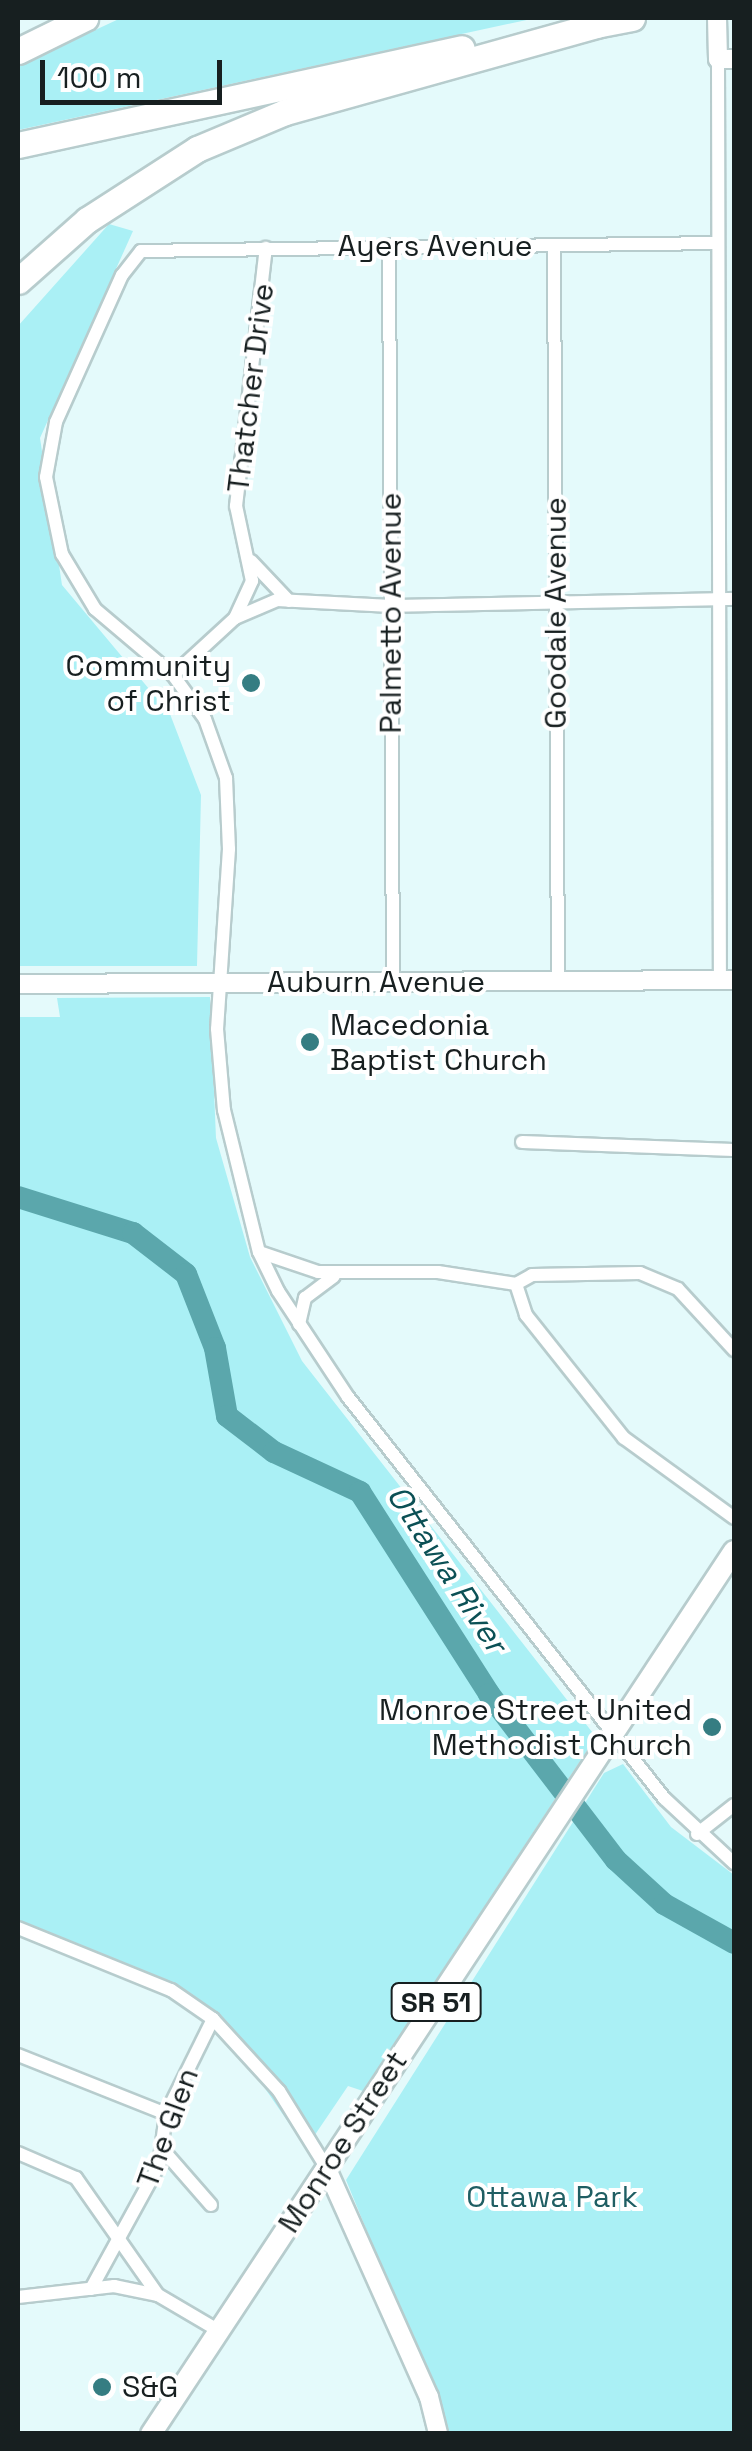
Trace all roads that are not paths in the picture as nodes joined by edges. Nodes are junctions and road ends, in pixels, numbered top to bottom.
1 (85, 18) edge
2 (632, 18) edge
3 (718, 22) edge
4 (597, 25) junction
5 (18, 51) edge
6 (726, 59) edge
7 (18, 145) edge
8 (718, 242) junction
9 (389, 245) junction
10 (554, 246) junction
11 (266, 248) junction
12 (18, 281) edge
13 (249, 558) junction
14 (728, 599) edge
15 (290, 602) junction
16 (556, 605) junction
17 (391, 606) junction
18 (234, 618) junction
19 (173, 674) junction
20 (728, 781) edge
21 (727, 980) edge
22 (558, 981) junction
23 (393, 982) junction
24 (222, 983) junction
25 (18, 984) edge
26 (522, 1142) dead end
27 (734, 1150) edge
28 (259, 1252) junction
29 (341, 1273) junction
30 (516, 1284) junction
31 (299, 1325) junction
32 (734, 1350) edge
33 (734, 1518) edge
34 (734, 1551) edge
35 (608, 1741) junction
36 (734, 1805) edge
37 (698, 1834) junction
38 (734, 1862) edge
39 (18, 1928) edge
40 (213, 2019) junction
41 (18, 2055) edge
42 (166, 2114) junction
43 (163, 2150) junction
44 (18, 2152) edge
45 (326, 2168) junction
46 (211, 2204) dead end
47 (119, 2234) junction
48 (91, 2289) junction
49 (158, 2295) junction
50 (18, 2297) edge
51 (218, 2331) junction
52 (151, 2434) edge
53 (438, 2434) edge

1 - 5 highway
2 - 4 highway
3 - 6 street
4 - 7 highway
4 - 12 highway
6 - 8 street
8 - 10 street, Ayers Avenue
8 - 14 street
9 - 10 street, Ayers Avenue
9 - 11 street, Ayers Avenue
9 - 17 street, Palmetto Avenue
10 - 16 street, Goodale Avenue
11 - 13 street, Thatcher Drive
11 - 19 street, Ayers Avenue
13 - 15 street
13 - 18 street, Thatcher Drive
14 - 16 street
14 - 20 street
15 - 17 street
15 - 18 street
16 - 17 street
16 - 22 street, Goodale Avenue
17 - 23 street, Palmetto Avenue
18 - 19 street, Thatcher Drive
19 - 24 street
20 - 21 street
21 - 22 street, Auburn Avenue
22 - 23 street, Auburn Avenue
23 - 24 street, Auburn Avenue
24 - 25 street, Auburn Avenue
24 - 28 street
26 - 27 street
28 - 29 street
28 - 31 street
29 - 30 street
29 - 31 street
30 - 32 street
30 - 33 street
31 - 35 street
34 - 35 main road, Monroe Street / SR 51
35 - 37 street
35 - 45 main road, Monroe Street / SR 51
36 - 37 street
37 - 38 street
39 - 40 street
40 - 42 street, The Glen
40 - 45 street
41 - 42 street
42 - 43 street, The Glen
43 - 46 street
43 - 47 street, The Glen
44 - 47 street
45 - 51 main road, Monroe Street / SR 51
45 - 53 street
47 - 48 street, The Glen
47 - 49 street
48 - 49 street
48 - 50 street
49 - 51 street
51 - 52 main road, Monroe Street / SR 51

